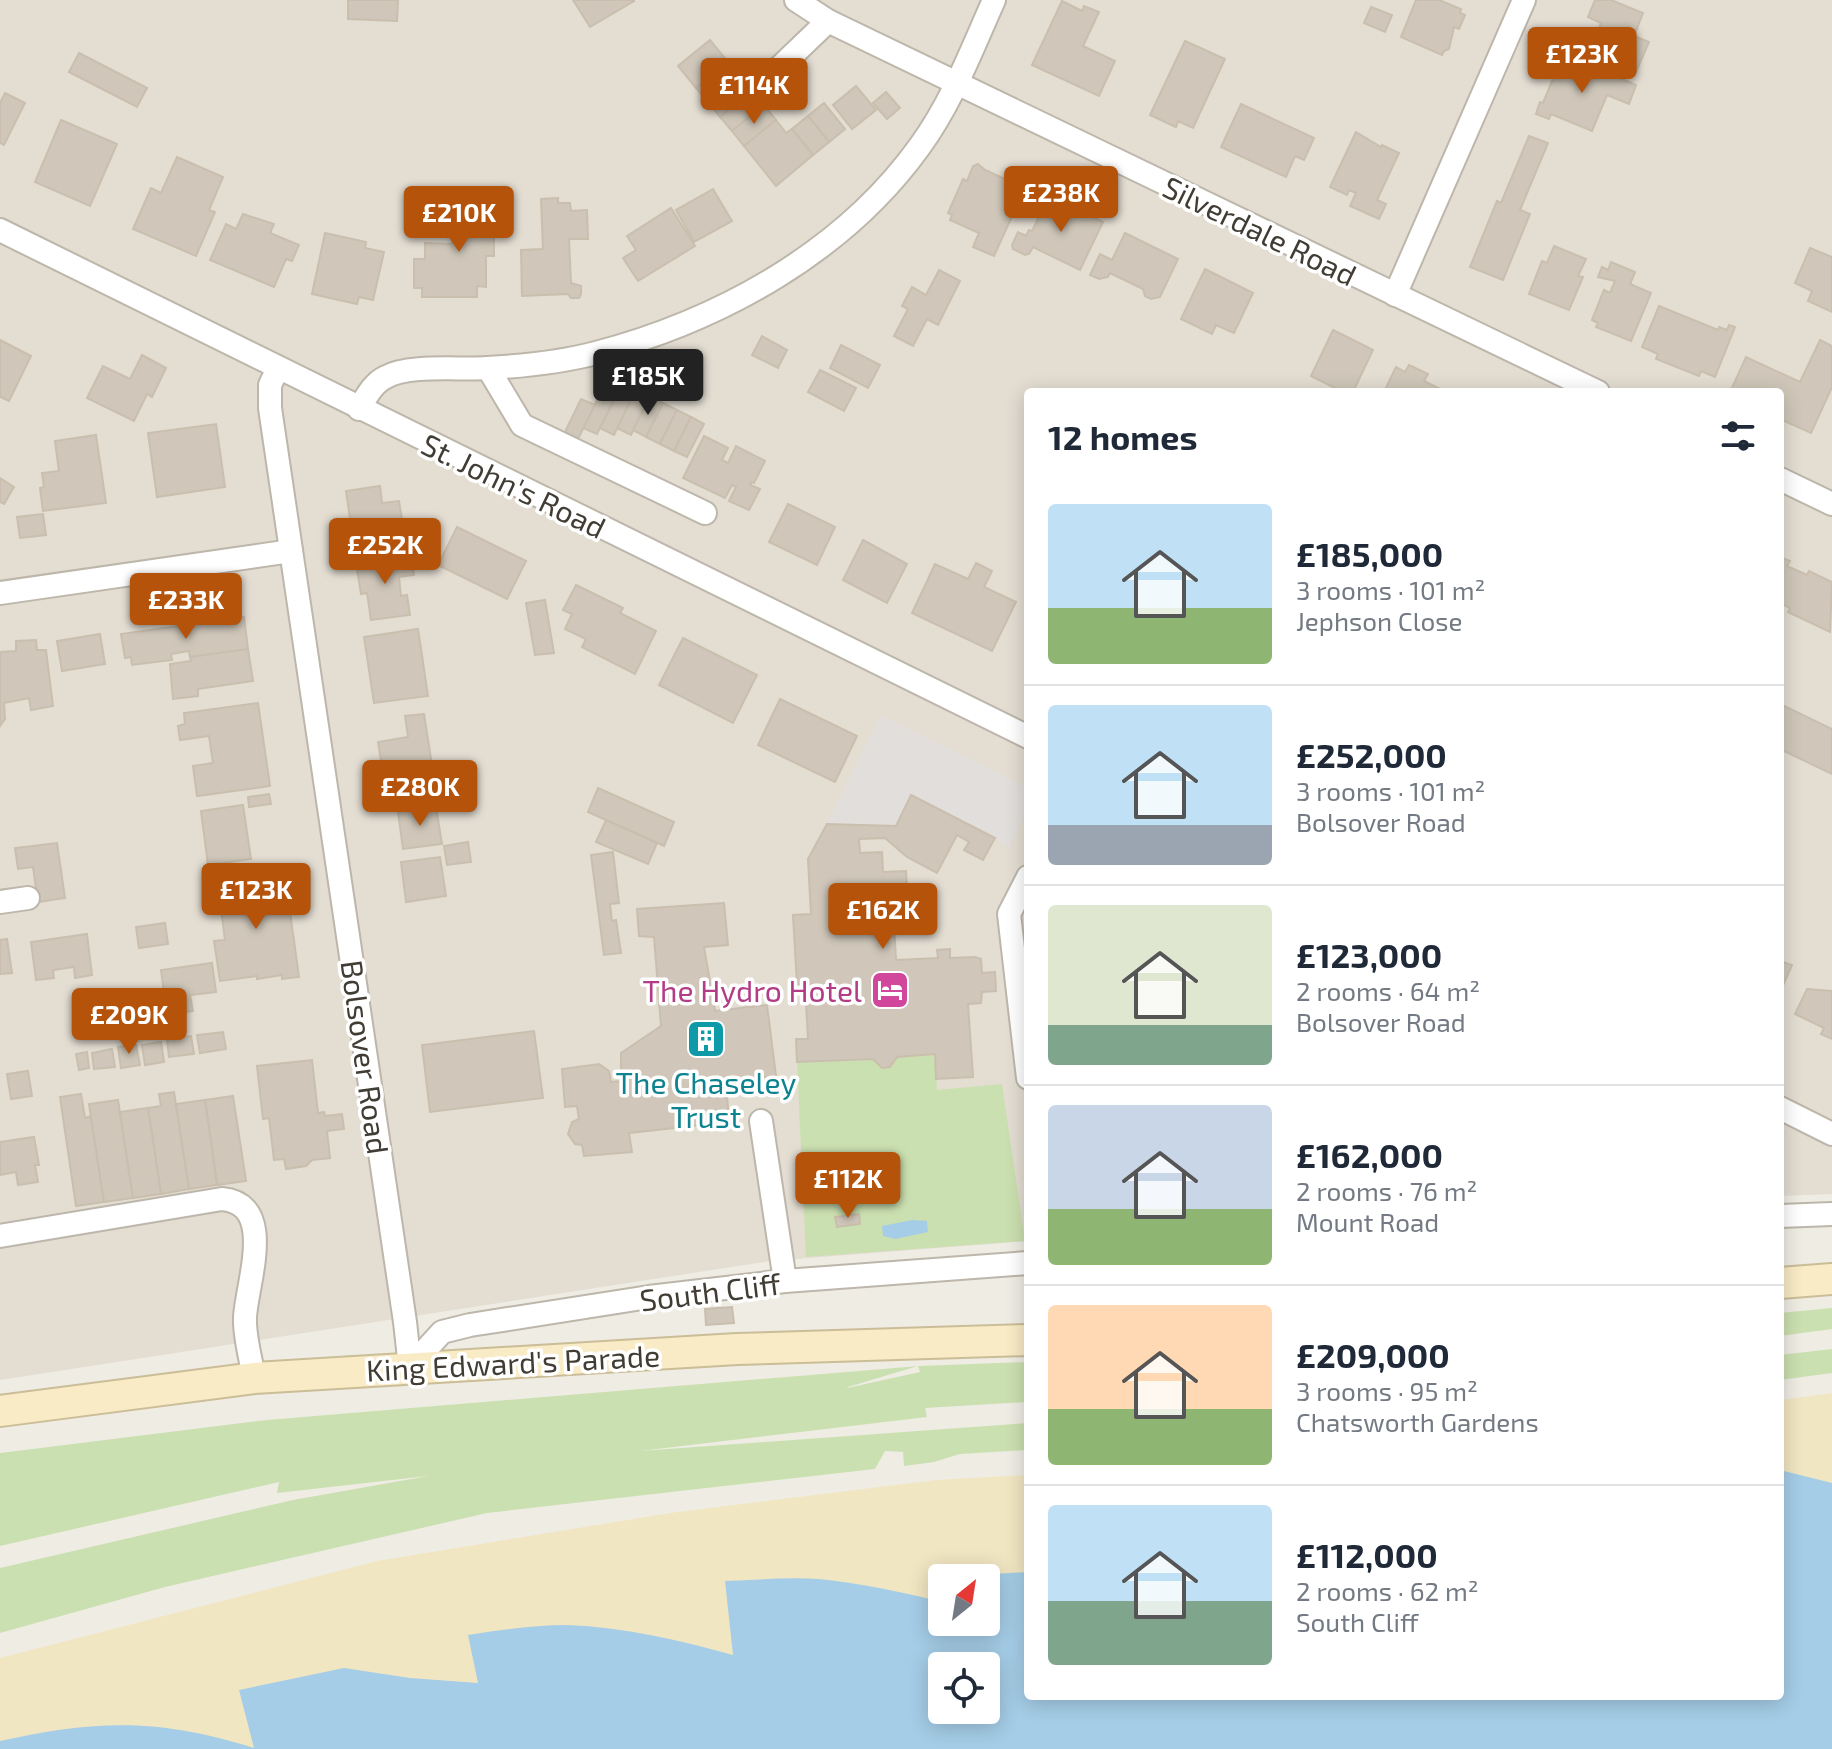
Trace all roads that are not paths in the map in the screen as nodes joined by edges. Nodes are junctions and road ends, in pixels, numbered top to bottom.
1 (796, 0) edge
2 (994, 0) edge
3 (1524, 0) edge
4 (828, 21) junction
5 (779, 68) dead end
6 (956, 84) junction
7 (0, 230) edge
8 (1395, 295) junction
9 (278, 368) junction
10 (488, 368) junction
11 (1590, 388) edge
12 (359, 409) junction
13 (1784, 481) edge
14 (1832, 504) edge
15 (705, 513) dead end
16 (291, 551) junction
17 (0, 593) edge
18 (1024, 735) edge
19 (1024, 885) edge
20 (28, 898) dead end
21 (0, 902) edge
22 (1024, 1021) edge
23 (1784, 1110) edge
24 (761, 1121) dead end
25 (1832, 1134) edge
26 (1832, 1214) edge
27 (1784, 1216) edge
28 (0, 1236) edge
29 (1024, 1263) edge
30 (1832, 1279) edge
31 (785, 1281) junction
32 (1784, 1283) edge
33 (1024, 1340) edge
34 (410, 1367) junction
35 (254, 1378) junction
36 (0, 1411) edge

1 - 4 street, Silverdale Road
2 - 6 street
3 - 8 street
4 - 5 street
4 - 6 street, Silverdale Road
6 - 8 street, Silverdale Road
6 - 10 street
7 - 9 street, St. John's Road
8 - 11 street, Silverdale Road
9 - 12 street, St. John's Road
9 - 16 street, Bolsover Road
10 - 12 street
10 - 15 street
12 - 18 street, St. John's Road
13 - 14 street
16 - 17 street
16 - 34 street, Bolsover Road
19 - 22 street
20 - 21 street
23 - 25 street
24 - 31 street
26 - 27 street
28 - 35 street
29 - 31 street, South Cliff
30 - 32 main road
31 - 34 street, South Cliff
33 - 34 main road, King Edward's Parade
34 - 35 main road, King Edward's Parade
35 - 36 main road, King Edward's Parade

